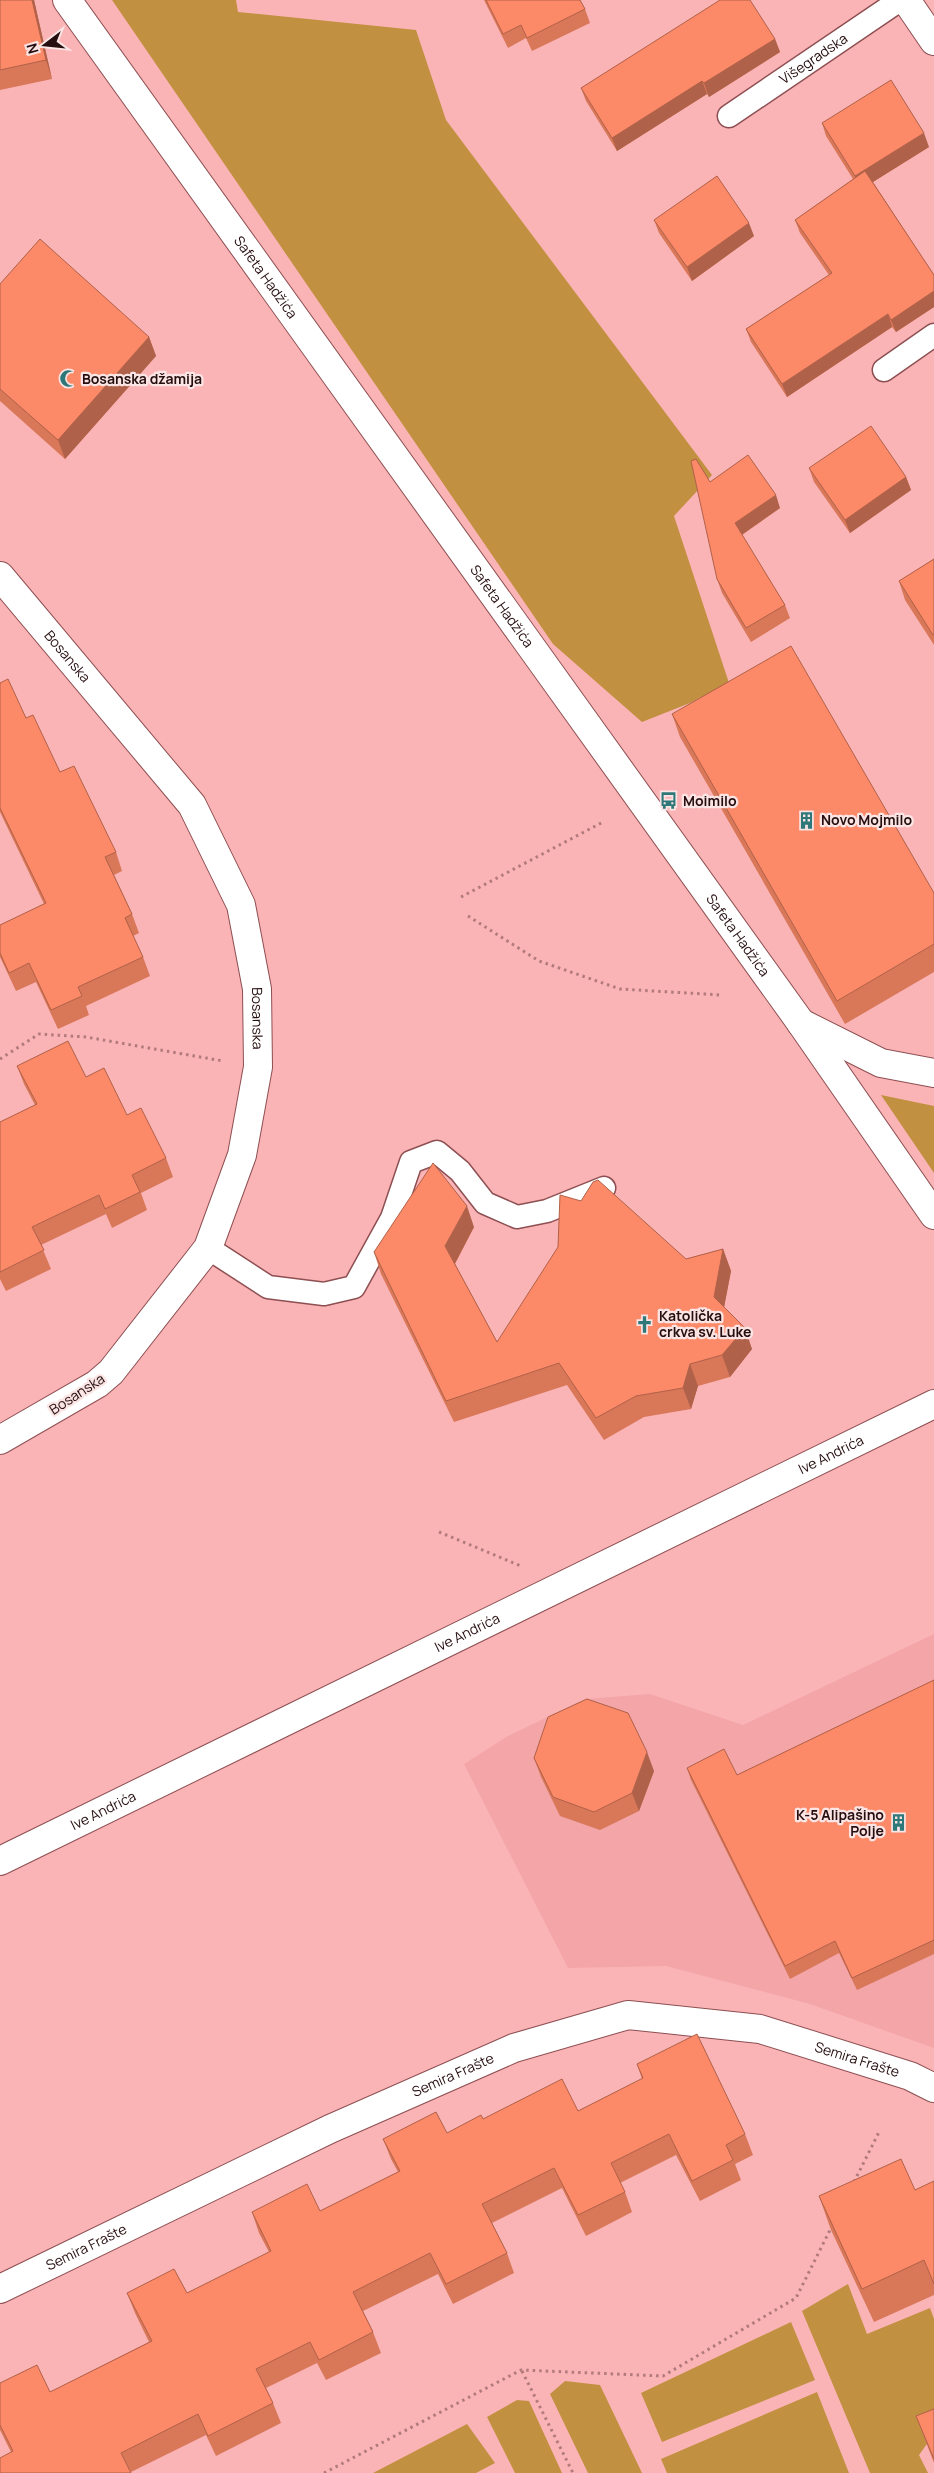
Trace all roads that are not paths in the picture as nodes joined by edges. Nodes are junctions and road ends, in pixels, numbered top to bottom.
1 (67, 0) edge
2 (900, 0) edge
3 (906, 0) edge
4 (934, 41) edge
5 (729, 116) dead end
6 (934, 334) edge
7 (884, 370) dead end
8 (0, 576) edge
9 (801, 1023) junction
10 (934, 1073) edge
11 (604, 1188) edge
12 (934, 1215) edge
13 (208, 1248) junction
14 (934, 1404) edge
15 (0, 1440) edge
16 (0, 1861) edge
17 (934, 2088) edge
18 (0, 2289) edge

1 - 9 main road, Safeta Hadžića
2 - 5 lane, Višegradska
3 - 4 main road
6 - 7 lane
8 - 13 main road, Bosanska
9 - 10 main road
9 - 12 main road, Safeta Hadžića
11 - 13 lane
13 - 15 main road, Bosanska
14 - 16 main road, Ive Andrića
17 - 18 main road, Semira Frašte

